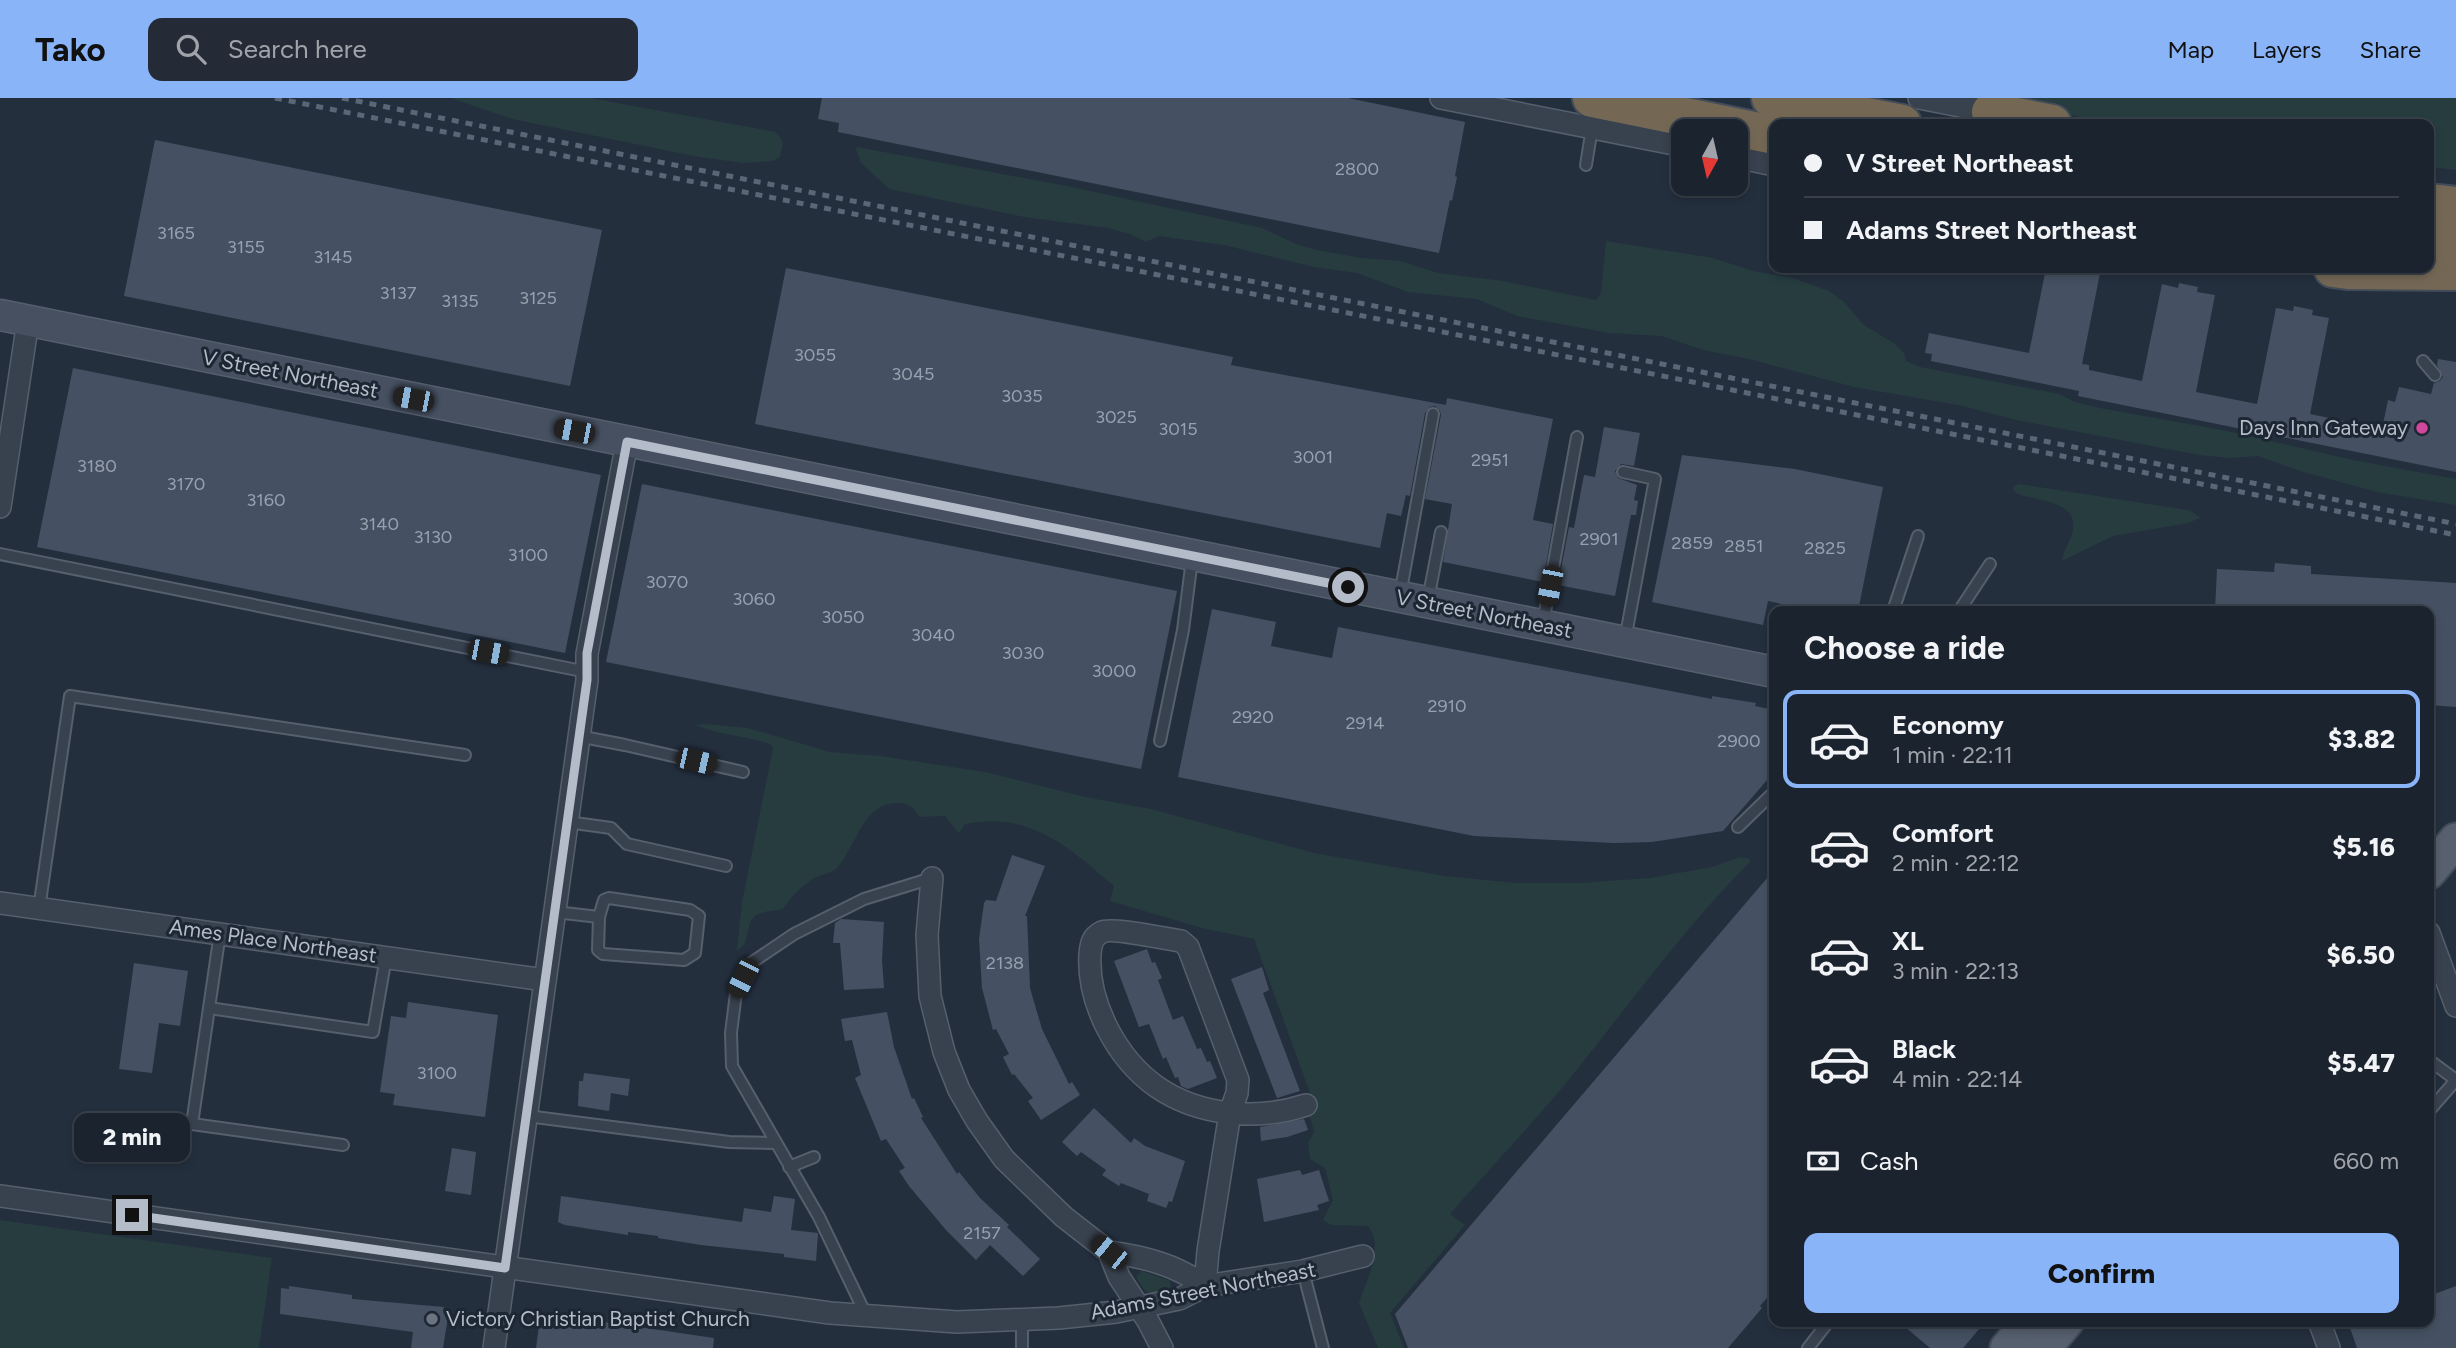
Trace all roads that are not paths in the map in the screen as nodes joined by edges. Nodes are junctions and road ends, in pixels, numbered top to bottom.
1 (1441, 98) edge
2 (1771, 98) edge
3 (1919, 98) edge
4 (1991, 112) joint
5 (1592, 113) edge
6 (1877, 119) edge
7 (2027, 119) edge
8 (1769, 134) edge
9 (1671, 141) edge
10 (1748, 160) edge
11 (1769, 164) edge
12 (1586, 165) dead end
13 (2434, 204) edge
14 (2456, 206) edge
15 (2434, 240) edge
16 (2456, 243) edge
17 (2434, 267) edge
18 (2434, 271) edge
19 (2456, 271) edge
20 (14, 318) edge
21 (2423, 361) dead end
22 (2435, 375) dead end
23 (1433, 414) dead end
24 (1577, 437) dead end
25 (627, 442) junction
26 (3, 467) edge
27 (1623, 472) dead end
28 (0, 507) edge
29 (1441, 532) dead end
30 (1918, 536) dead end
31 (0, 554) edge
32 (1192, 556) junction
33 (1990, 564) dead end
34 (1413, 600) junction
35 (1896, 606) edge
36 (1962, 606) edge
37 (1542, 626) junction
38 (1625, 642) junction
39 (1769, 671) edge
40 (587, 672) junction
41 (578, 736) junction
42 (1160, 741) dead end
43 (465, 754) dead end
44 (743, 772) dead end
45 (1769, 797) edge
46 (567, 822) junction
47 (1738, 827) dead end
48 (2456, 840) edge
49 (726, 866) dead end
50 (2434, 866) edge
51 (932, 878) joint
52 (0, 903) edge
53 (38, 909) junction
54 (555, 912) junction
55 (599, 917) junction
56 (220, 933) junction
57 (2434, 943) edge
58 (386, 957) junction
59 (545, 980) junction
60 (2456, 1006) edge
61 (209, 1008) junction
62 (2434, 1064) edge
63 (2456, 1080) edge
64 (1306, 1105) dead end
65 (2434, 1105) edge
66 (1230, 1113) junction
67 (527, 1116) junction
68 (775, 1143) junction
69 (343, 1145) dead end
70 (814, 1157) dead end
71 (789, 1167) junction
72 (0, 1196) edge
73 (1109, 1252) junction
74 (1363, 1256) dead end
75 (505, 1268) junction
76 (1303, 1271) junction
77 (1205, 1286) junction
78 (1140, 1308) junction
79 (867, 1317) junction
80 (1022, 1320) junction
81 (1824, 1327) edge
82 (2052, 1327) edge
83 (2321, 1327) edge
84 (2024, 1338) edge
85 (494, 1348) edge
86 (1021, 1348) edge
87 (1162, 1348) edge
88 (1323, 1348) edge
89 (1808, 1348) edge
90 (2329, 1348) edge

1 - 5 street
2 - 6 highway
3 - 4 street
4 - 7 highway
5 - 8 highway
5 - 9 street
5 - 12 lane
10 - 11 street
13 - 14 highway
15 - 16 highway
17 - 19 highway
18 - 19 highway
20 - 25 street, V Street Northeast
20 - 26 street
21 - 22 lane
23 - 34 lane
24 - 37 lane
25 - 32 street, V Street Northeast
25 - 40 street
26 - 28 street
27 - 38 lane
29 - 34 lane
30 - 35 lane
31 - 40 lane
32 - 34 street, V Street Northeast
32 - 42 lane
33 - 36 lane
34 - 37 street, V Street Northeast
37 - 38 street, V Street Northeast
38 - 39 street, V Street Northeast
40 - 41 street
41 - 44 lane
41 - 46 street
43 - 53 lane
45 - 47 lane
46 - 49 lane
46 - 54 street
48 - 50 main road
51 - 68 lane
51 - 73 street
52 - 53 street, Ames Place Northeast
53 - 56 street, Ames Place Northeast
54 - 55 lane
54 - 59 street
55 - 55 lane
56 - 58 street, Ames Place Northeast
56 - 61 lane
57 - 60 street
58 - 59 street, Ames Place Northeast
58 - 61 lane
59 - 67 street
61 - 69 lane
62 - 63 lane
63 - 65 lane
64 - 66 street
66 - 66 street
66 - 77 street
67 - 68 lane
67 - 75 street
68 - 71 lane
70 - 71 lane
71 - 79 lane
72 - 75 street, Adams Street Northeast
73 - 77 street
73 - 78 street
74 - 76 street, Adams Street Northeast
75 - 79 street, Adams Street Northeast
75 - 85 street
76 - 77 street, Adams Street Northeast
76 - 88 lane
77 - 78 street, Adams Street Northeast
78 - 80 street, Adams Street Northeast
78 - 87 street
79 - 80 street, Adams Street Northeast
80 - 86 lane
81 - 89 lane
82 - 84 main road
83 - 90 street

